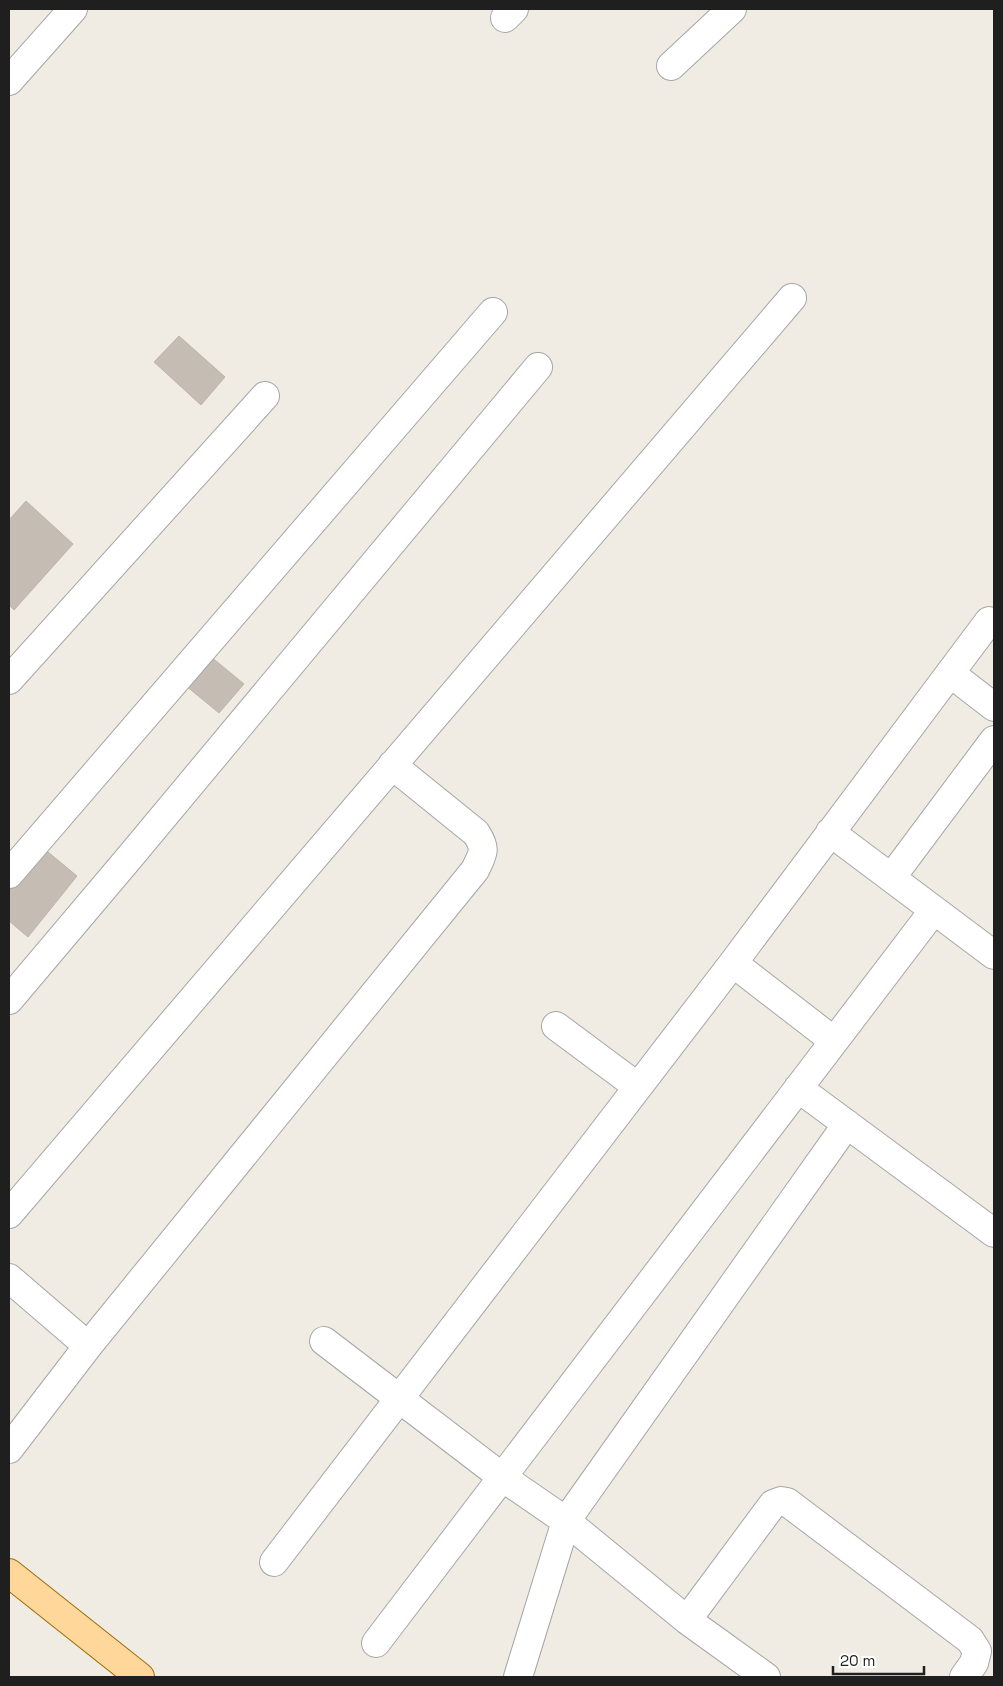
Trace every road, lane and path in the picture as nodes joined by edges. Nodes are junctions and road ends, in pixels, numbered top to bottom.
1 (73, 9) edge
2 (730, 9) edge
3 (671, 66) dead end
4 (9, 81) edge
5 (792, 298) dead end
6 (493, 312) dead end
7 (538, 367) dead end
8 (265, 396) dead end
9 (989, 621) dead end
10 (950, 673) junction
11 (9, 680) edge
12 (994, 707) edge
13 (994, 740) edge
14 (392, 764) junction
15 (830, 832) junction
16 (9, 874) edge
17 (891, 878) junction
18 (934, 910) junction
19 (994, 955) edge
20 (732, 963) junction
21 (9, 1000) edge
22 (556, 1026) dead end
23 (834, 1041) junction
24 (638, 1087) junction
25 (798, 1088) junction
26 (847, 1124) junction
27 (9, 1214) edge
28 (994, 1233) edge
29 (9, 1278) edge
30 (324, 1341) dead end
31 (88, 1346) junction
32 (400, 1399) junction
33 (9, 1449) edge
34 (502, 1477) junction
35 (566, 1521) junction
36 (274, 1562) dead end
37 (9, 1573) edge
38 (687, 1620) junction
39 (376, 1643) dead end
40 (140, 1677) edge
41 (518, 1677) edge
42 (766, 1677) edge
43 (964, 1677) edge

1 - 4 street
2 - 3 street
5 - 14 street
6 - 16 street
7 - 21 street
8 - 11 street
9 - 10 street
10 - 12 street
10 - 15 street
13 - 17 street
14 - 27 street
14 - 31 street
15 - 17 street
15 - 20 street
17 - 18 street
18 - 19 street
18 - 23 street
20 - 23 street
20 - 24 street
22 - 24 street
23 - 25 street
24 - 32 street
25 - 26 street
25 - 34 street
26 - 28 street
26 - 35 street
29 - 31 street
30 - 32 street
31 - 33 street
32 - 34 street
32 - 36 street
34 - 35 street
34 - 39 street
35 - 38 street
35 - 41 street
37 - 40 main road
38 - 42 street
38 - 43 street

